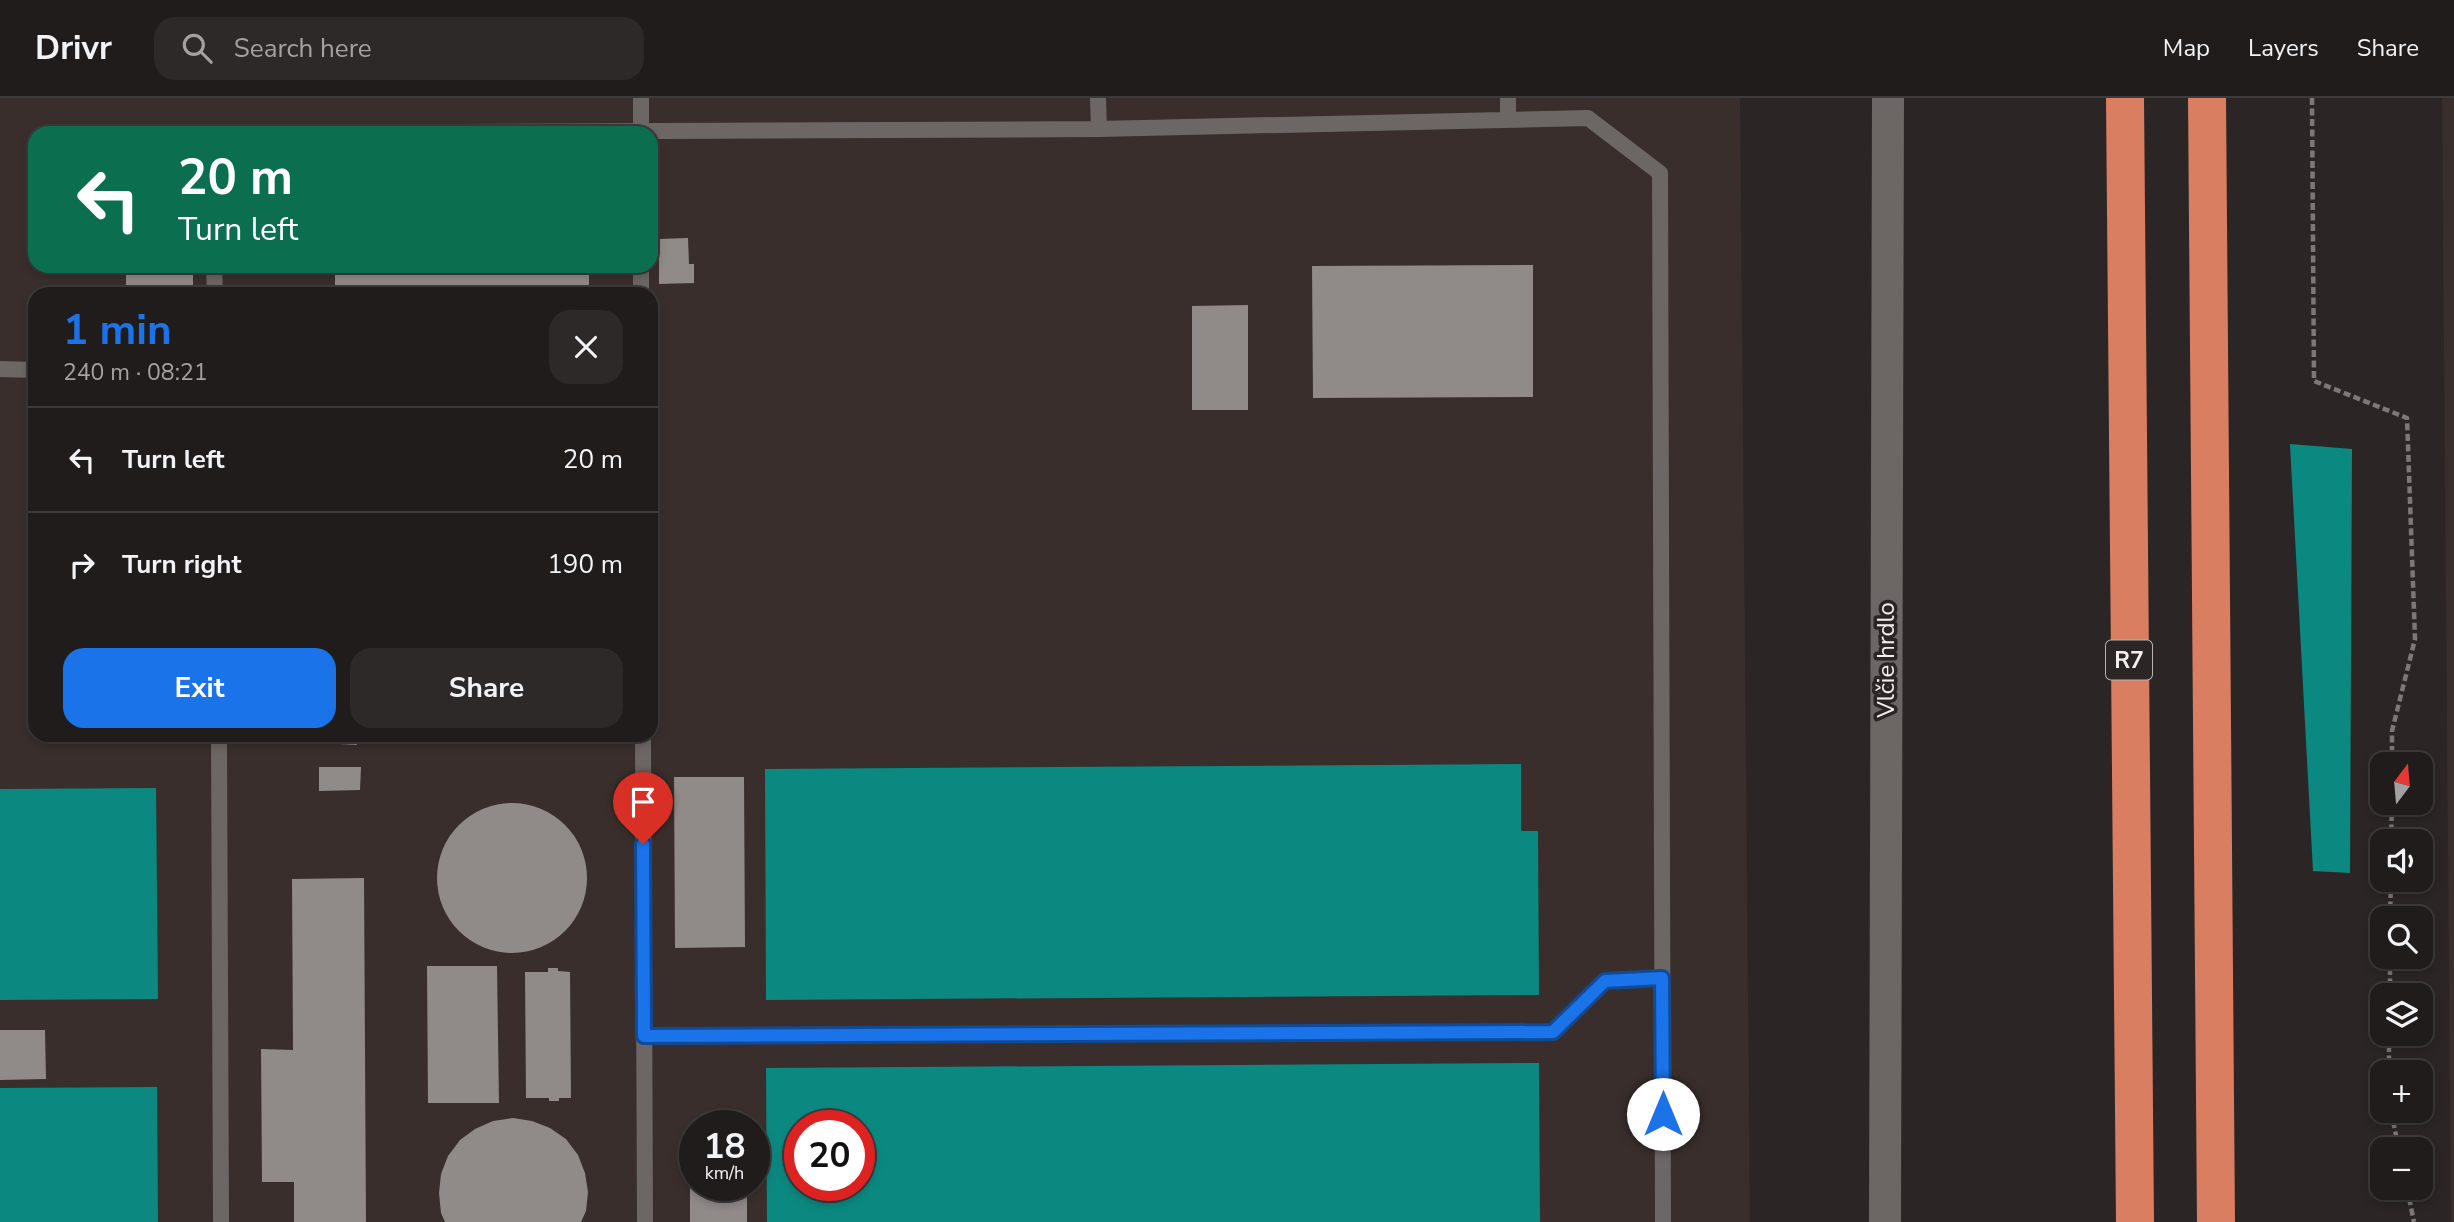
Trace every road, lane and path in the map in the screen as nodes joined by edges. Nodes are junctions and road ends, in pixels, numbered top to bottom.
1 (641, 98) edge
2 (1098, 98) edge
3 (1508, 98) edge
4 (1888, 98) edge
5 (2125, 98) edge
6 (2207, 98) edge
7 (2312, 98) edge
8 (1507, 120) junction
9 (641, 126) edge
10 (1099, 129) junction
11 (658, 133) edge
12 (0, 369) edge
13 (28, 370) edge
14 (219, 742) edge
15 (643, 742) edge
16 (2392, 752) edge
17 (1662, 978) junction
18 (644, 1036) junction
19 (2409, 1200) edge
20 (221, 1222) edge
21 (645, 1222) edge
22 (1663, 1222) edge
23 (1885, 1222) edge
24 (2135, 1222) edge
25 (2216, 1222) edge
26 (2414, 1222) edge

1 - 9 lane
2 - 10 lane
3 - 8 lane
4 - 23 street, Vlčie hrdlo
5 - 24 highway, R7
6 - 25 highway
7 - 16 path
8 - 10 lane
8 - 17 lane
10 - 11 lane
12 - 13 lane
14 - 20 lane
15 - 18 lane
17 - 18 lane
17 - 22 lane
18 - 21 lane
19 - 26 path

